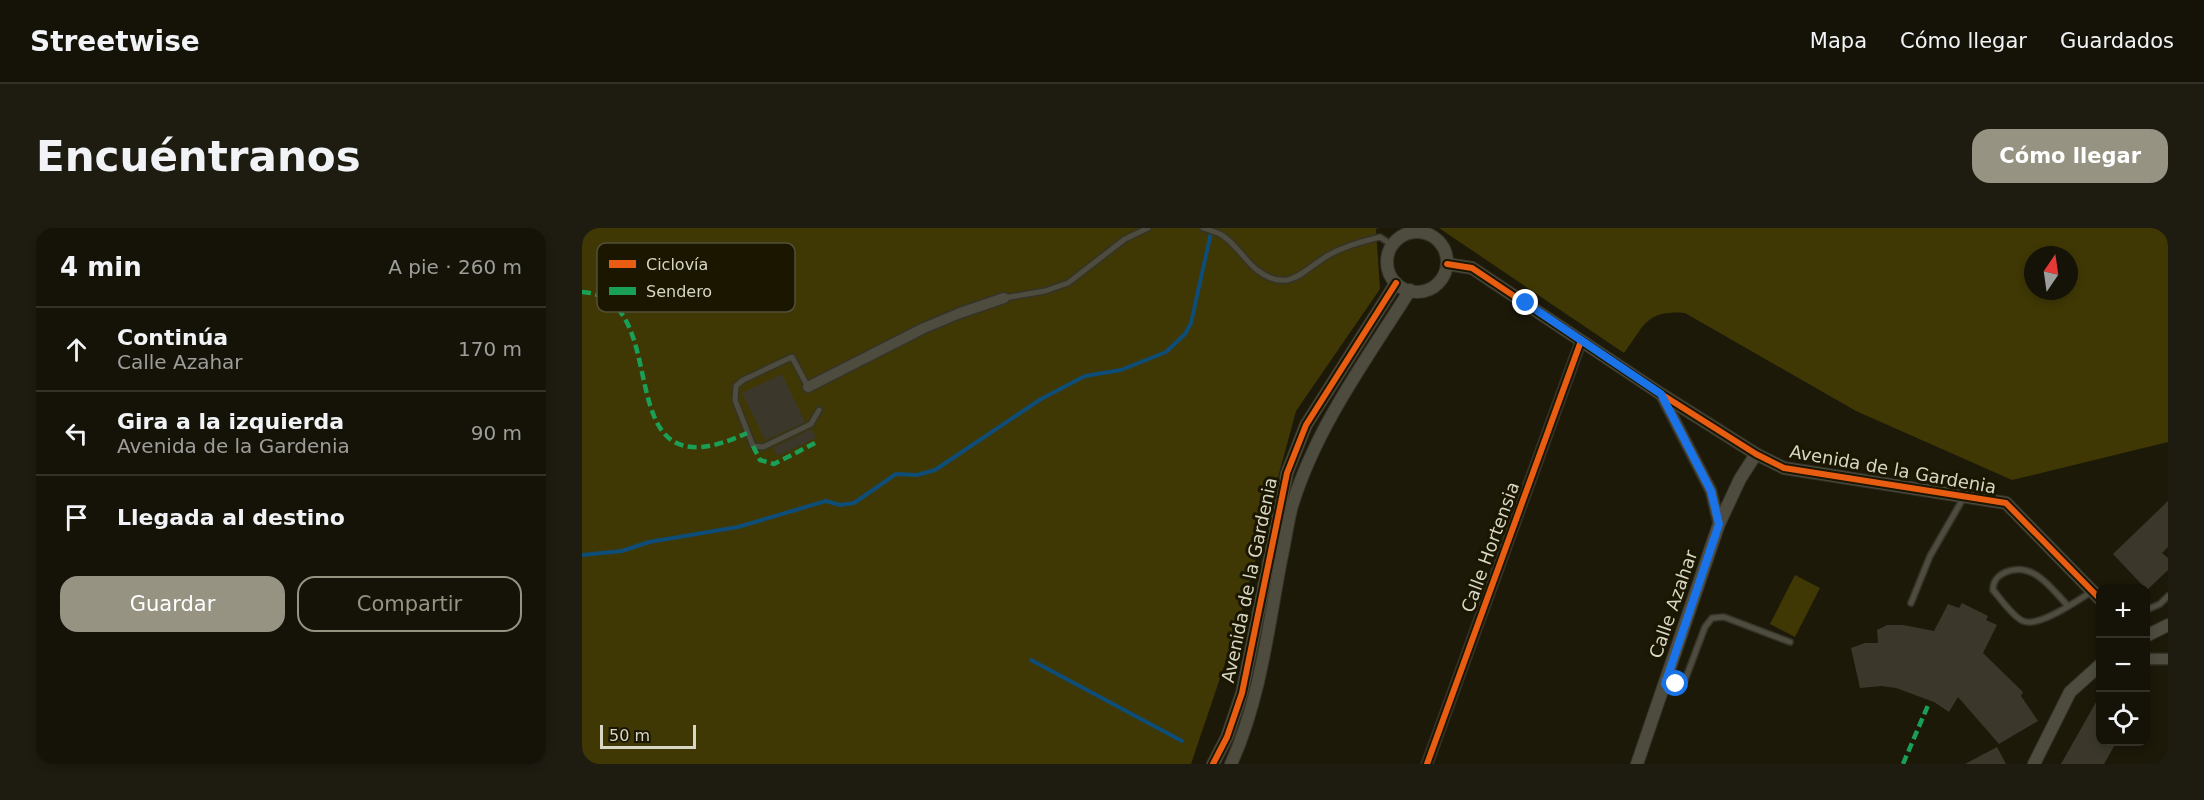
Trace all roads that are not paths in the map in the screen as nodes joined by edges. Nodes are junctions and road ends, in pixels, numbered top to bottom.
1 (1148, 228) edge
2 (1203, 228) edge
3 (1392, 245) junction
4 (1447, 264) junction
5 (1396, 283) junction
6 (1410, 290) junction
7 (1004, 298) joint
8 (1581, 341) junction
9 (808, 387) joint
10 (1661, 394) junction
11 (819, 410) dead end
12 (1756, 454) junction
13 (1964, 497) junction
14 (1719, 524) junction
15 (2096, 594) edge
16 (2096, 595) edge
17 (2168, 596) edge
18 (1911, 603) dead end
19 (2068, 606) junction
20 (2150, 608) edge
21 (2168, 625) edge
22 (2150, 634) edge
23 (1790, 642) dead end
24 (2150, 659) edge
25 (2167, 659) edge
26 (2096, 669) edge
27 (1665, 684) junction
28 (1213, 764) edge
29 (1231, 764) edge
30 (1427, 764) edge
31 (1637, 764) edge
32 (2034, 764) edge

1 - 7 lane
2 - 3 lane
3 - 4 street
3 - 5 street
4 - 6 street
4 - 8 street, Avenida de la Gardenia
5 - 6 street
5 - 28 street, Avenida de la Gardenia
6 - 29 street, Avenida de la Gardenia
7 - 9 street
8 - 10 street, Avenida de la Gardenia
8 - 30 street, Calle Hortensia
9 - 11 lane
10 - 12 street, Avenida de la Gardenia
10 - 14 street
12 - 13 street, Avenida de la Gardenia
12 - 14 street, Calle Azahar
13 - 15 street, Avenida de la Gardenia
13 - 18 lane
14 - 27 street, Calle Azahar
16 - 19 lane
17 - 20 lane
19 - 19 lane
21 - 22 street
23 - 27 lane
24 - 25 street
26 - 32 street
27 - 31 street, Calle Azahar

